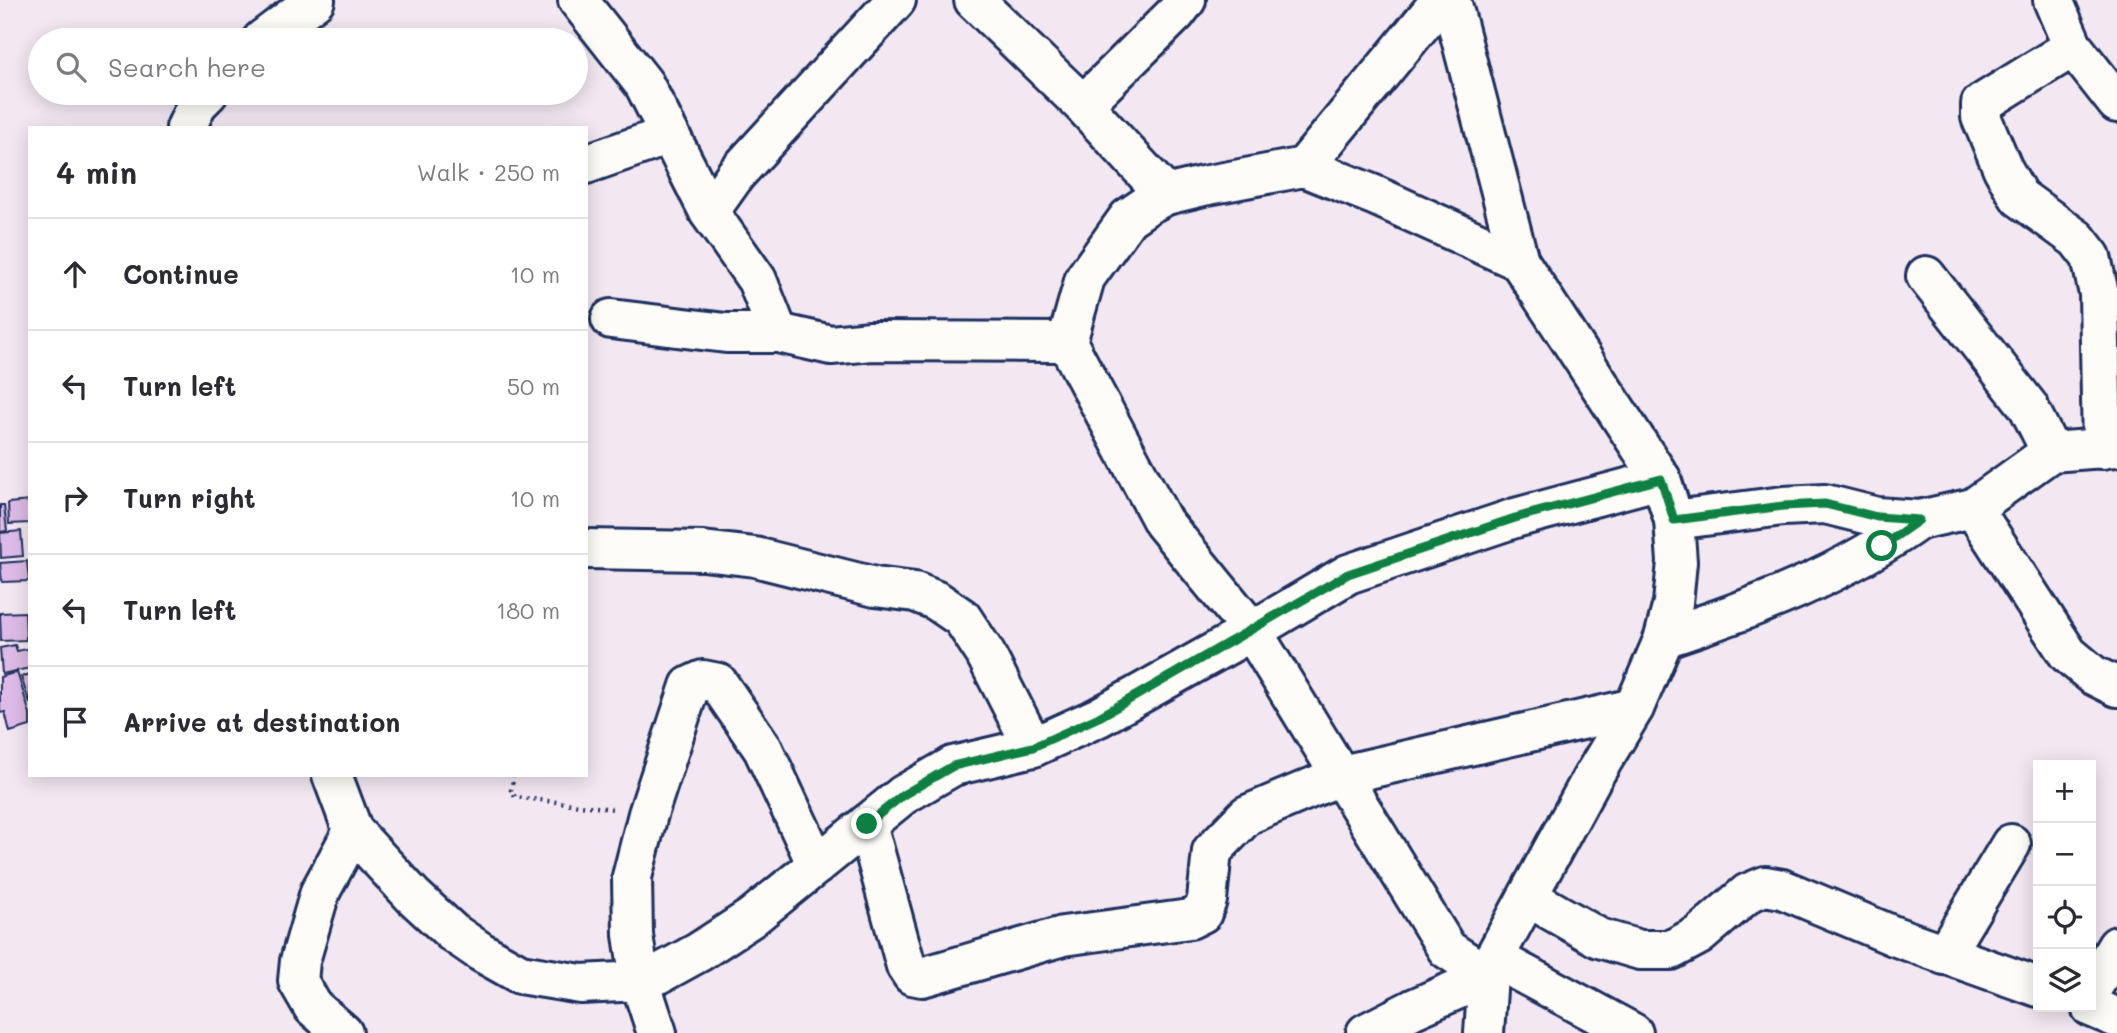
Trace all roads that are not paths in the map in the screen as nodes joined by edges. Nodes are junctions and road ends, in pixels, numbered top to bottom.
1 (315, 0) edge
2 (578, 0) edge
3 (974, 0) edge
4 (1186, 0) edge
5 (1441, 0) edge
6 (1451, 0) edge
7 (2053, 0) edge
8 (877, 7) edge
9 (278, 28) edge
10 (2073, 47) junction
11 (2117, 103) edge
12 (197, 105) edge
13 (1083, 105) junction
14 (187, 126) edge
15 (669, 135) junction
16 (588, 163) edge
17 (1304, 167) junction
18 (1167, 195) junction
19 (709, 212) junction
20 (1519, 261) junction
21 (1926, 276) dead end
22 (611, 319) dead end
23 (778, 333) junction
24 (1067, 342) junction
25 (2110, 448) edge
26 (2051, 452) junction
27 (1661, 479) junction
28 (1973, 508) junction
29 (1674, 520) junction
30 (1919, 520) junction
31 (588, 549) edge
32 (1252, 631) junction
33 (1664, 638) junction
34 (2117, 687) edge
35 (1634, 708) junction
36 (1033, 747) junction
37 (1342, 775) junction
38 (333, 777) edge
39 (867, 824) junction
40 (353, 831) junction
41 (2011, 844) dead end
42 (817, 865) junction
43 (1528, 897) junction
44 (2117, 946) edge
45 (1944, 956) junction
46 (1491, 967) junction
47 (640, 981) junction
48 (2096, 982) edge
49 (2033, 985) edge
50 (2096, 1009) edge
51 (2117, 1018) edge
52 (343, 1033) edge
53 (657, 1033) edge
54 (1366, 1033) edge
55 (1484, 1033) edge
56 (1633, 1033) edge

1 - 9 street
2 - 15 street
3 - 13 street
4 - 13 street
5 - 17 street
6 - 20 street
7 - 10 street
8 - 19 street
10 - 11 street
10 - 25 street
12 - 14 street
13 - 18 street
15 - 16 street
15 - 19 street
17 - 18 street
17 - 20 street
18 - 24 street
19 - 23 street
20 - 27 street
21 - 26 street
22 - 23 street
23 - 24 street
24 - 32 street
25 - 26 street
26 - 28 street
27 - 29 street
27 - 32 street
28 - 30 street
28 - 34 street
29 - 30 street
29 - 33 street
30 - 33 street
31 - 36 street
32 - 36 street
32 - 37 street
33 - 35 street
35 - 37 street
35 - 43 street
36 - 39 street
37 - 39 street
37 - 46 street
38 - 40 street
39 - 42 street
40 - 47 street
40 - 52 street
41 - 45 street
42 - 47 street
42 - 47 street
43 - 45 street
43 - 46 street
44 - 48 street
45 - 49 street
46 - 54 street
46 - 55 street
46 - 56 street
47 - 53 street
50 - 51 street

